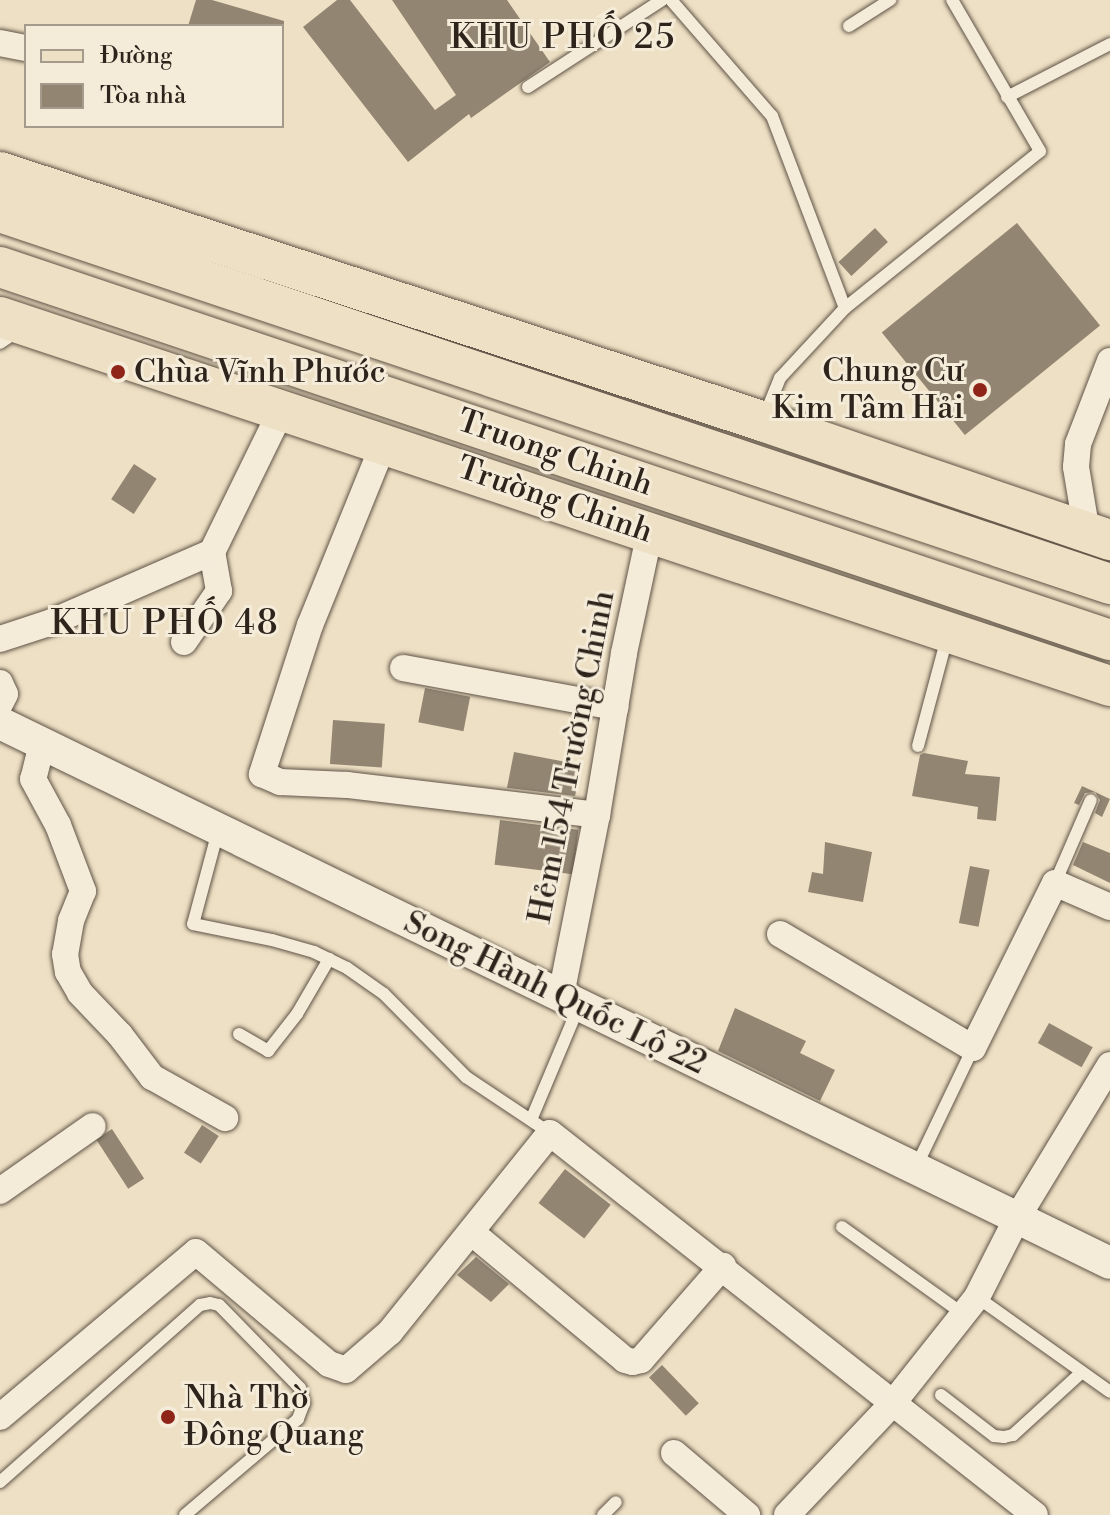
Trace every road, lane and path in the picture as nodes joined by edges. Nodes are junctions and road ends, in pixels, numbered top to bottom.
1 (662, 0) edge
2 (671, 0) edge
3 (890, 0) edge
4 (957, 2) edge
5 (849, 26) dead end
6 (0, 43) edge
7 (1110, 44) edge
8 (24, 48) edge
9 (528, 87) dead end
10 (1007, 97) junction
11 (0, 172) edge
12 (0, 212) edge
13 (0, 267) edge
14 (845, 308) junction
15 (9, 328) edge
16 (1110, 361) edge
17 (282, 409) junction
18 (762, 421) junction
19 (384, 443) junction
20 (650, 532) junction
21 (1099, 537) edge
22 (212, 552) junction
23 (1110, 584) edge
24 (949, 631) junction
25 (0, 639) edge
26 (1110, 640) edge
27 (184, 642) dead end
28 (403, 668) dead end
29 (0, 683) edge
30 (1110, 686) edge
31 (0, 704) edge
32 (615, 707) junction
33 (0, 723) edge
34 (42, 744) junction
35 (918, 746) dead end
36 (1091, 800) dead end
37 (597, 815) junction
38 (218, 829) junction
39 (1055, 883) junction
40 (1110, 907) edge
41 (780, 934) dead end
42 (329, 959) junction
43 (570, 1000) junction
44 (239, 1034) dead end
45 (973, 1048) junction
46 (1110, 1065) edge
47 (225, 1118) dead end
48 (93, 1126) dead end
49 (540, 1126) junction
50 (915, 1168) junction
51 (0, 1191) edge
52 (1017, 1218) junction
53 (842, 1227) dead end
54 (471, 1232) junction
55 (1110, 1263) edge
56 (723, 1266) junction
57 (970, 1305) junction
58 (1082, 1372) junction
59 (1110, 1392) edge
60 (941, 1395) dead end
61 (893, 1403) junction
62 (0, 1417) edge
63 (674, 1453) dead end
64 (0, 1482) edge
65 (616, 1502) dead end
66 (185, 1515) edge
67 (603, 1515) edge
68 (747, 1515) edge
69 (787, 1515) edge
70 (1035, 1515) edge

1 - 9 lane
2 - 14 lane
3 - 5 lane
4 - 10 lane
6 - 8 street
7 - 10 lane
10 - 14 lane
11 - 18 main road
12 - 23 main road, Truong Chinh
13 - 26 main road, Truong Chinh
14 - 18 lane
15 - 17 main road, Trường Chinh
16 - 21 street
17 - 19 main road, Trường Chinh
17 - 22 street
18 - 21 main road
19 - 20 main road, Trường Chinh
19 - 37 street
20 - 24 main road, Trường Chinh
20 - 32 street, Hẻm 154 Trường Chinh
22 - 25 street
22 - 27 street
24 - 30 main road, Trường Chinh
24 - 35 lane
28 - 32 street
29 - 31 street
32 - 37 street, Hẻm 154 Trường Chinh
33 - 34 street, Song Hành Quốc Lộ 22
34 - 38 street, Song Hành Quốc Lộ 22
34 - 47 street
36 - 39 lane
37 - 43 street, Hẻm 154 Trường Chinh
38 - 42 lane
38 - 43 street, Song Hành Quốc Lộ 22
39 - 40 street
39 - 45 street
41 - 45 street
42 - 44 lane
42 - 49 lane
43 - 49 lane
43 - 50 street, Song Hành Quốc Lộ 22
45 - 50 lane
46 - 52 street
48 - 51 street
49 - 54 street
49 - 56 street
50 - 52 street, Song Hành Quốc Lộ 22
52 - 55 street, Song Hành Quốc Lộ 22
52 - 57 street
53 - 57 lane
54 - 56 street
54 - 62 street
56 - 61 street
57 - 58 lane
57 - 61 street
58 - 59 lane
58 - 60 lane
61 - 69 street
61 - 70 street
63 - 68 street
64 - 66 lane
65 - 67 lane

